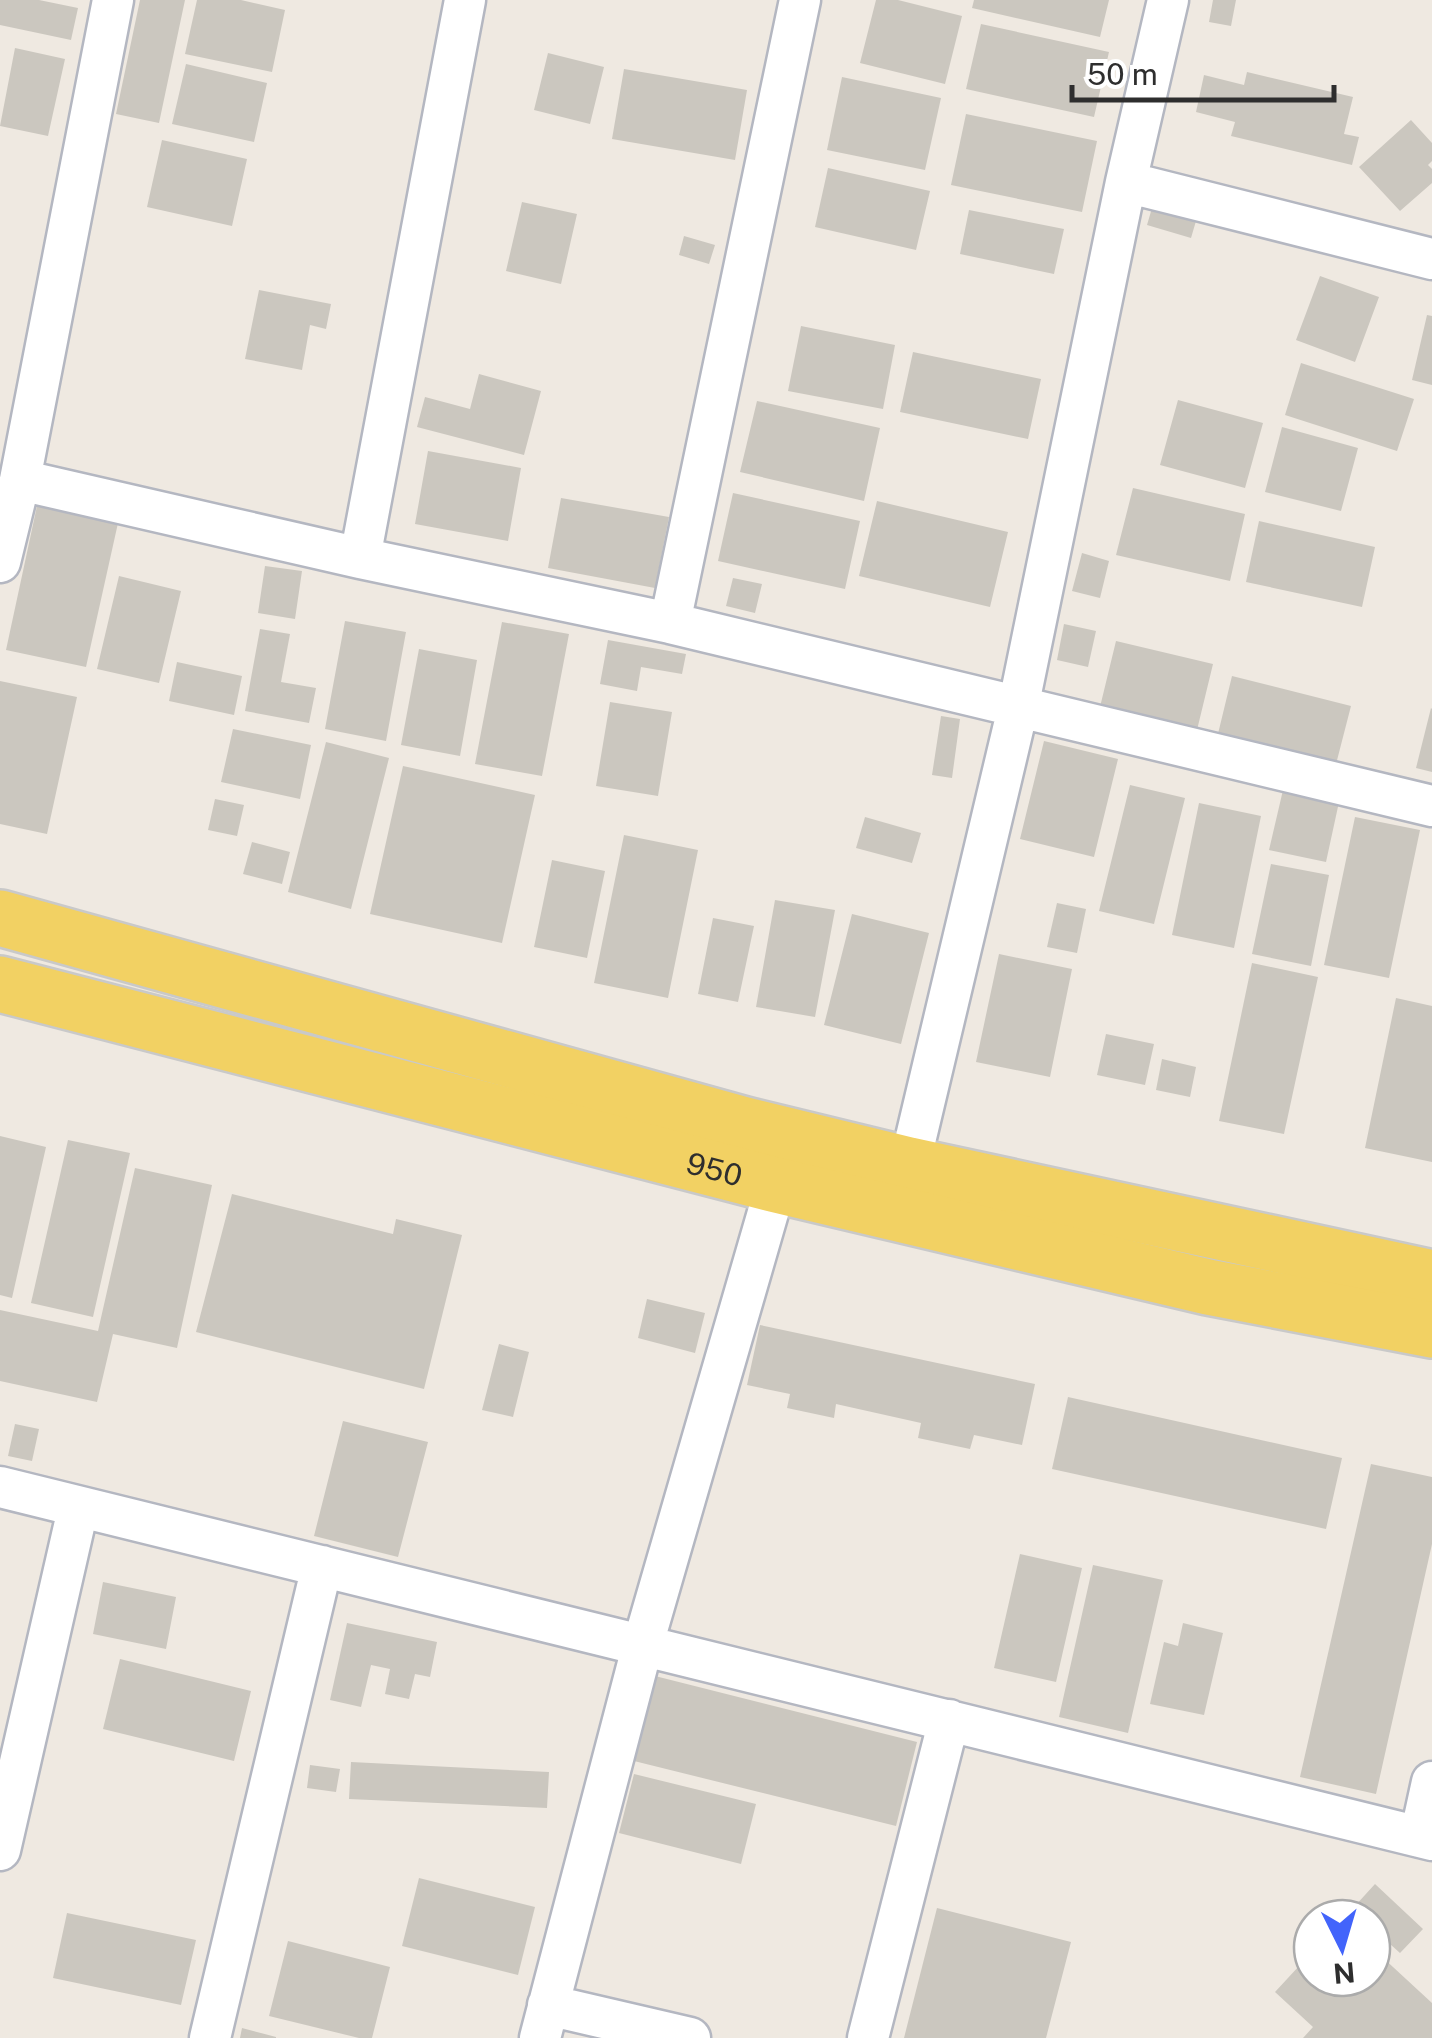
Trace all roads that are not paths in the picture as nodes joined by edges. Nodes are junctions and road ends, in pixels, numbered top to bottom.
1 (113, 0) edge
2 (466, 0) edge
3 (800, 0) edge
4 (1168, 0) edge
5 (1126, 182) junction
6 (1432, 259) edge
7 (20, 480) junction
8 (360, 558) junction
9 (0, 562) edge
10 (670, 622) junction
11 (1018, 708) junction
12 (1432, 806) edge
13 (0, 918) edge
14 (0, 984) edge
15 (776, 1185) junction
16 (904, 1189) junction
17 (1432, 1278) edge
18 (1432, 1330) edge
19 (0, 1486) edge
20 (78, 1508) junction
21 (322, 1566) junction
22 (643, 1644) junction
23 (949, 1720) junction
24 (1432, 1782) edge
25 (1426, 1839) edge
26 (0, 1850) edge
27 (544, 2021) edge
28 (210, 2038) edge
29 (690, 2038) edge
30 (868, 2038) edge

1 - 7 street
2 - 8 street
3 - 10 street
4 - 5 street
5 - 6 street
5 - 11 street
7 - 8 street
7 - 9 street
8 - 10 street
10 - 11 street
11 - 12 street
11 - 16 street
13 - 16 main road, 950
14 - 15 main road, 950 / 950
15 - 16 main road, 950 / 950
15 - 22 street
16 - 17 main road, 950
16 - 18 main road, 950 / 950
19 - 20 street
20 - 21 street
20 - 26 street
21 - 22 street
21 - 28 street
22 - 23 street
22 - 27 street
23 - 25 street
23 - 30 street
24 - 25 street
27 - 29 street

